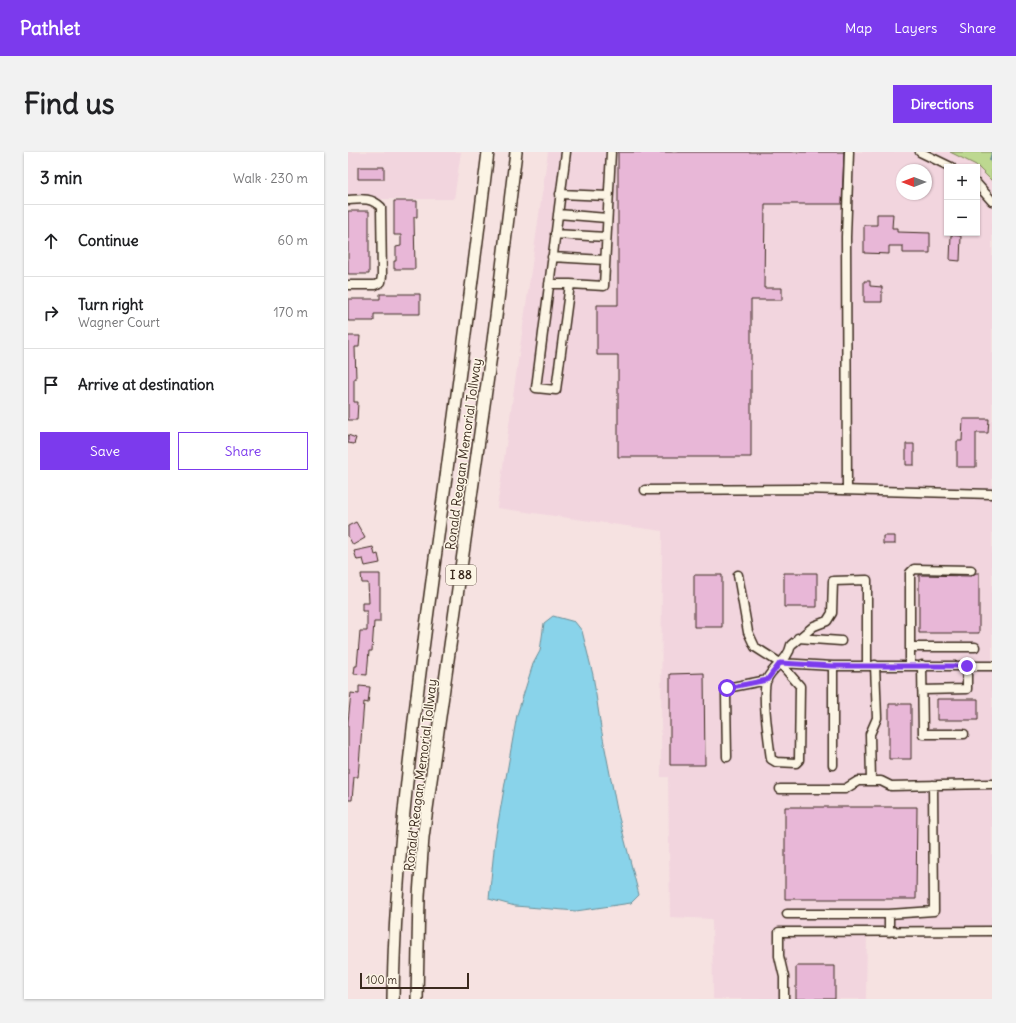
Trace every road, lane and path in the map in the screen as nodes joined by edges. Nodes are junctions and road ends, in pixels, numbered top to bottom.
1 (488, 152) edge
2 (516, 152) edge
3 (566, 152) edge
4 (611, 152) edge
5 (849, 152) edge
6 (920, 152) edge
7 (945, 164) edge
8 (980, 187) edge
9 (560, 194) junction
10 (608, 196) junction
11 (348, 200) edge
12 (992, 201) edge
13 (558, 214) junction
14 (607, 218) junction
15 (555, 234) junction
16 (606, 237) junction
17 (552, 257) junction
18 (604, 260) junction
19 (549, 284) junction
20 (570, 284) junction
21 (348, 285) edge
22 (645, 490) dead end
23 (847, 490) junction
24 (992, 494) edge
25 (971, 570) dead end
26 (738, 575) dead end
27 (798, 638) junction
28 (841, 642) dead end
29 (910, 647) junction
30 (975, 647) dead end
31 (780, 663) junction
32 (866, 665) junction
33 (875, 665) junction
34 (922, 665) junction
35 (833, 666) junction
36 (910, 666) junction
37 (967, 666) junction
38 (992, 666) edge
39 (767, 680) junction
40 (922, 690) junction
41 (964, 734) dead end
42 (727, 757) dead end
43 (833, 765) dead end
44 (871, 781) junction
45 (992, 784) edge
46 (933, 785) junction
47 (780, 789) dead end
48 (787, 914) dead end
49 (889, 914) junction
50 (992, 931) edge
51 (889, 932) junction
52 (393, 999) edge
53 (417, 999) edge
54 (784, 999) edge

1 - 52 highway, Ronald Reagan Memorial Tollway / I 88
2 - 53 highway, Ronald Reagan Memorial Tollway / I 88
3 - 9 street
4 - 10 street
5 - 23 street
6 - 7 street
8 - 12 street
9 - 10 street
9 - 13 street
10 - 14 street
11 - 21 street
13 - 14 street
13 - 15 street
14 - 16 street
15 - 16 street
15 - 17 street
16 - 18 street
17 - 18 street
17 - 19 street
18 - 20 street
19 - 20 street
19 - 20 street
22 - 23 street
23 - 24 street
25 - 29 street
26 - 31 street
27 - 28 street
27 - 31 street
27 - 32 street
29 - 30 street
29 - 36 street
31 - 35 street
31 - 39 street
31 - 39 street
32 - 33 street
32 - 35 street
33 - 36 street
33 - 44 street
34 - 36 street
34 - 37 street
34 - 40 street
35 - 43 street
37 - 38 street
37 - 40 street
39 - 42 street
40 - 41 street
44 - 46 street
44 - 47 street
45 - 46 street
46 - 49 street
48 - 49 street
49 - 51 street
50 - 51 street
51 - 54 street

